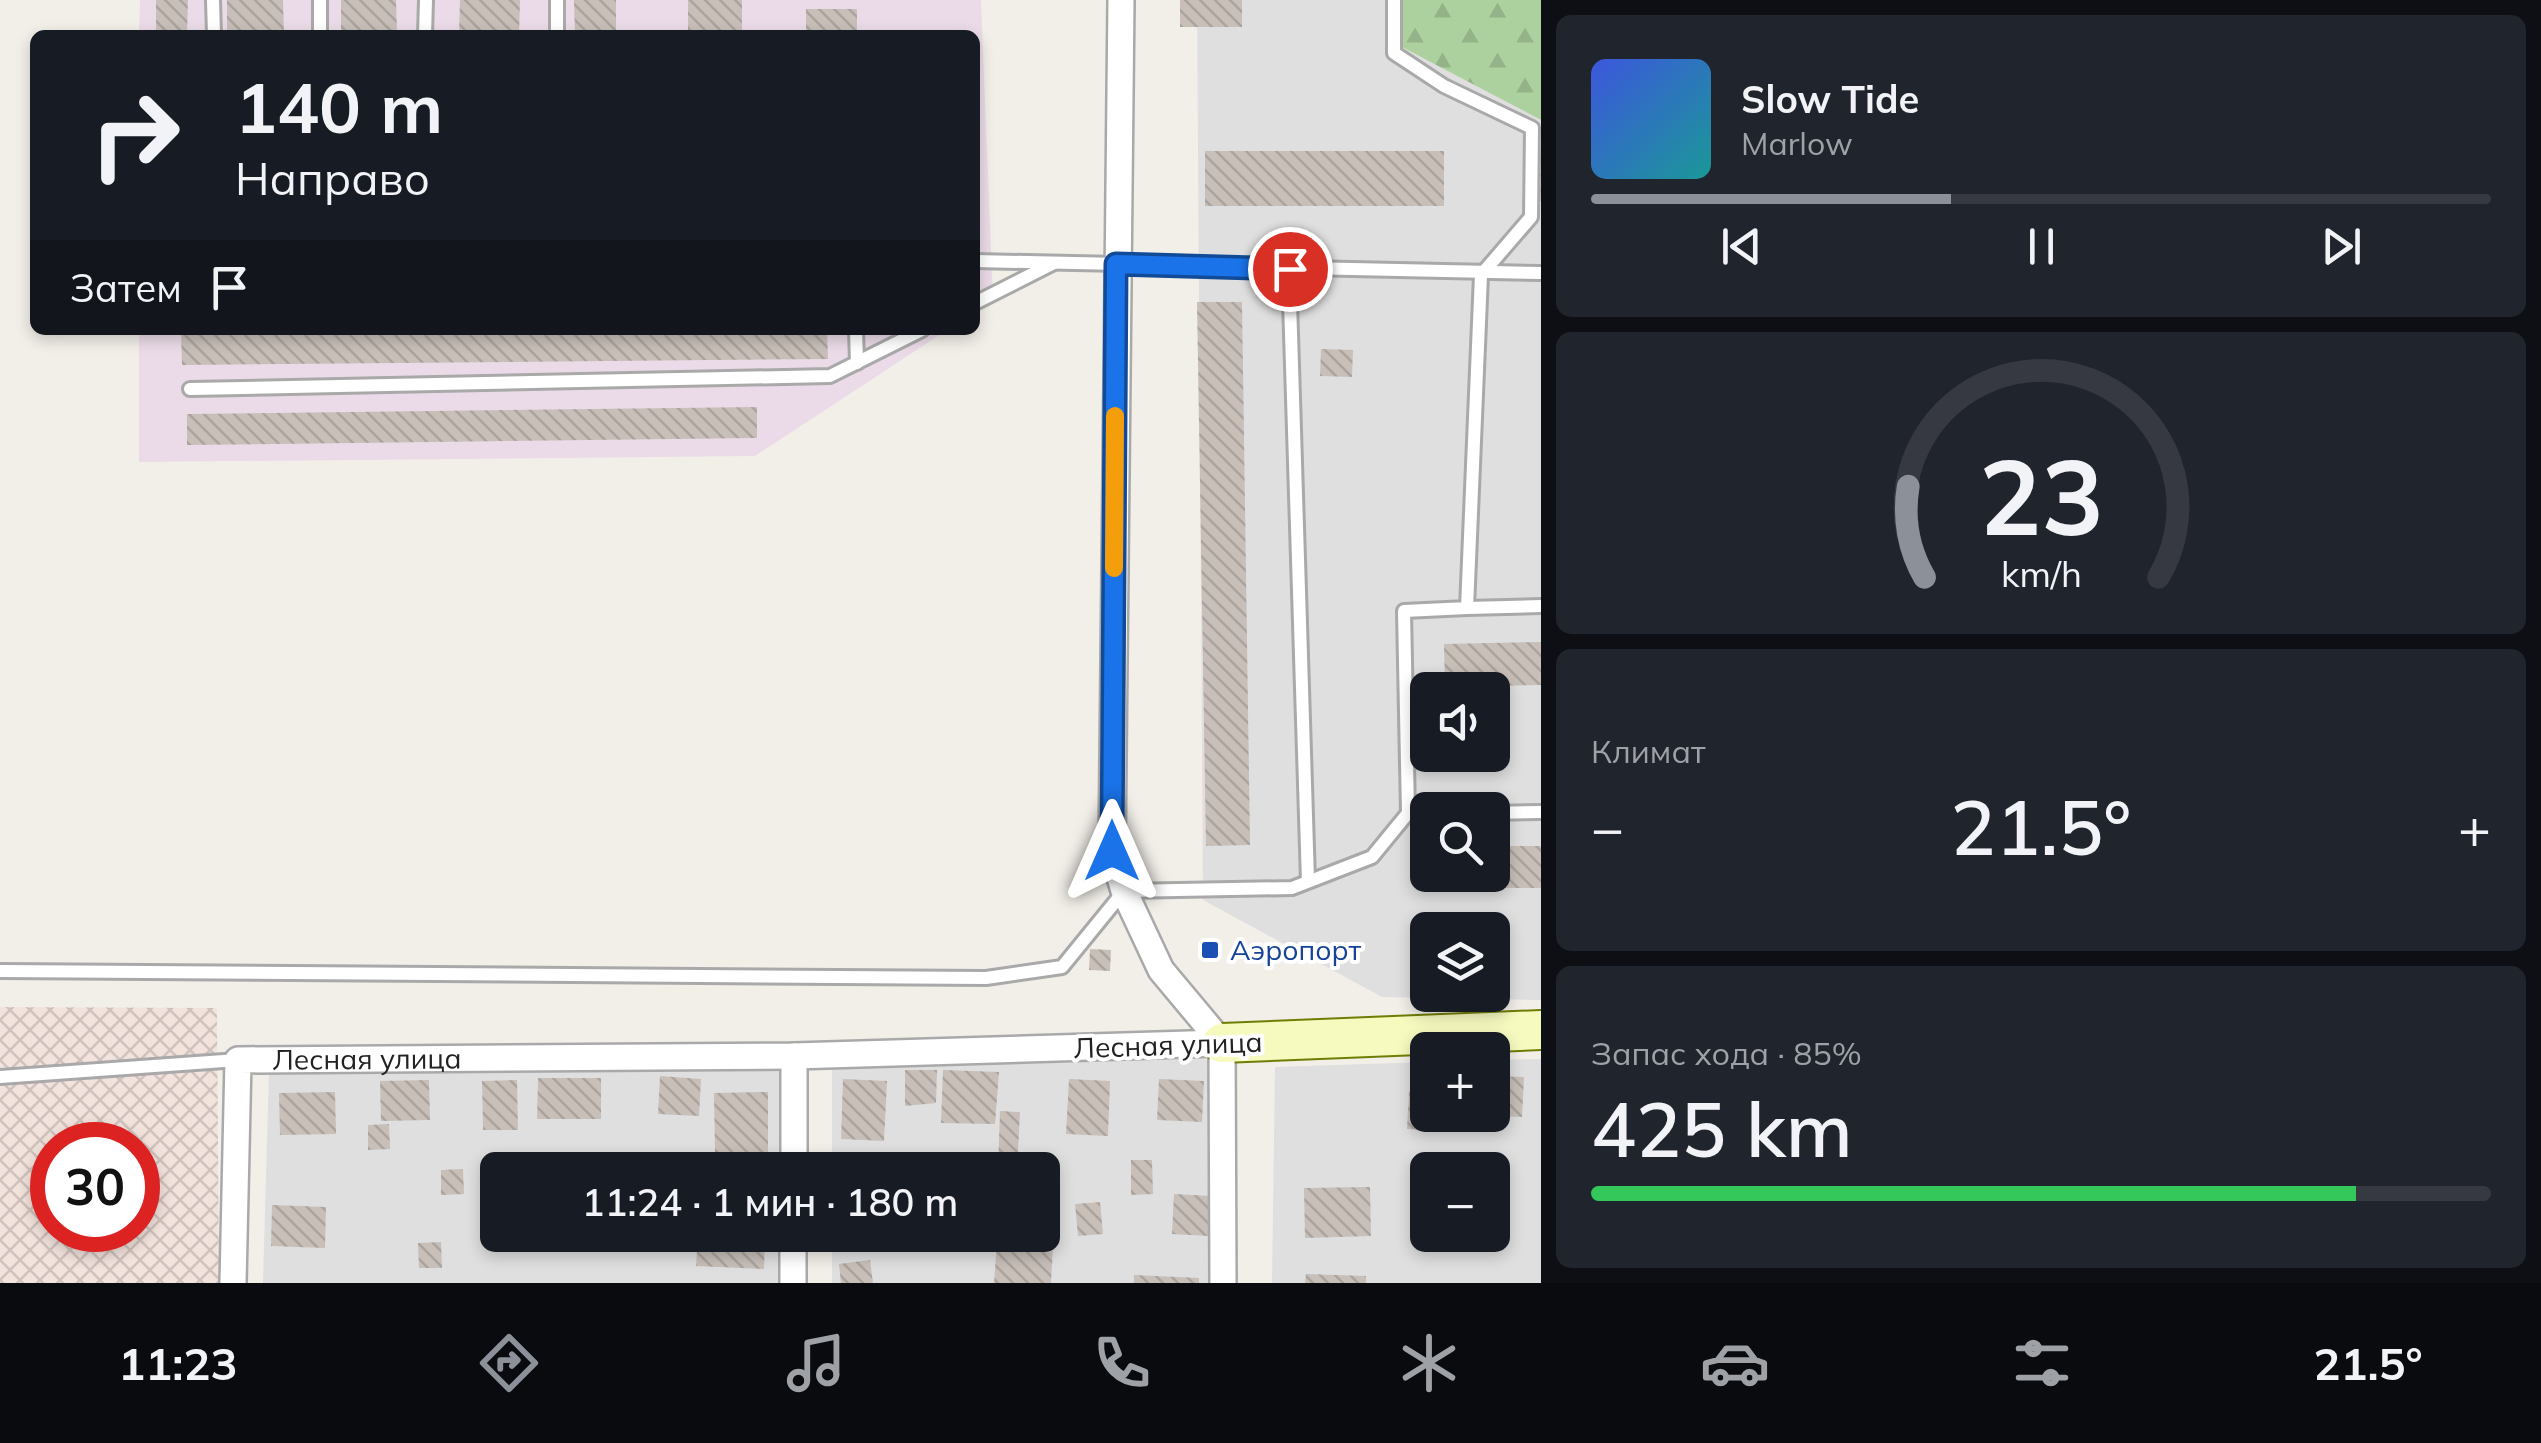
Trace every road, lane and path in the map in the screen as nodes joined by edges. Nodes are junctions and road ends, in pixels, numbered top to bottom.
1 (213, 0) edge
2 (320, 0) edge
3 (426, 0) edge
4 (557, 0) edge
5 (1122, 0) edge
6 (1394, 0) edge
7 (214, 30) edge
8 (320, 30) edge
9 (425, 30) edge
10 (557, 30) edge
11 (980, 261) edge
12 (1056, 262) junction
13 (1116, 264) junction
14 (1290, 269) junction
15 (1541, 273) edge
16 (1482, 275) junction
17 (980, 300) edge
18 (856, 335) edge
19 (912, 335) edge
20 (857, 363) junction
21 (190, 389) dead end
22 (1541, 606) edge
23 (1467, 608) junction
24 (1510, 812) edge
25 (1541, 812) edge
26 (1408, 813) joint
27 (1308, 882) junction
28 (1124, 891) junction
29 (0, 971) edge
30 (1541, 1030) edge
31 (1222, 1043) junction
32 (794, 1056) junction
33 (238, 1060) junction
34 (0, 1077) edge
35 (794, 1152) edge
36 (794, 1252) edge
37 (233, 1283) edge
38 (793, 1283) edge
39 (1223, 1283) edge

1 - 7 lane
2 - 8 lane
3 - 9 lane
4 - 10 lane
5 - 13 street
6 - 16 lane
11 - 12 lane
12 - 13 lane
12 - 17 lane
13 - 14 lane
13 - 28 street
14 - 16 lane
14 - 27 lane
15 - 16 lane
16 - 23 lane
18 - 20 lane
19 - 20 lane
20 - 21 lane
22 - 23 lane
23 - 26 lane
24 - 25 lane
26 - 27 lane
27 - 28 lane
28 - 29 lane
28 - 31 street
30 - 31 street, Лесная улица
31 - 32 street, Лесная улица
31 - 39 street
32 - 33 street, Лесная улица
32 - 35 street
33 - 34 lane
33 - 37 street
36 - 38 street

